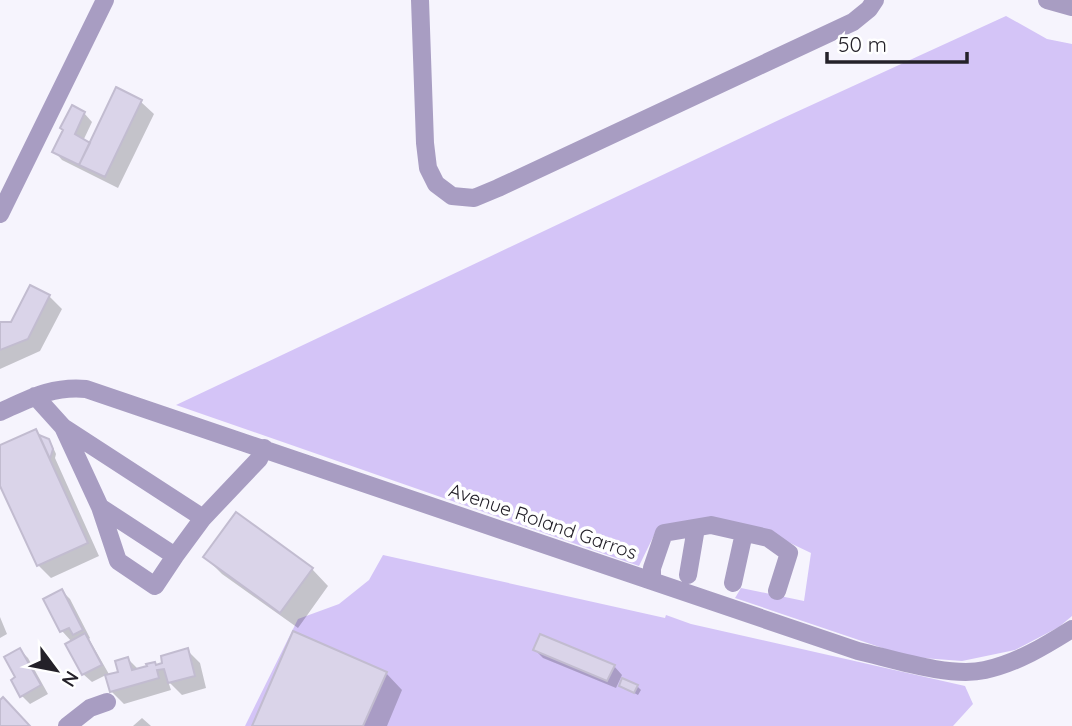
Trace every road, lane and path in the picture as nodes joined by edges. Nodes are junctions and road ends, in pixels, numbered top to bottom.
1 (105, 0) edge
2 (420, 0) edge
3 (875, 0) edge
4 (1047, 0) edge
5 (1072, 8) edge
6 (0, 214) edge
7 (36, 396) junction
8 (0, 412) edge
9 (63, 427) junction
10 (264, 449) junction
11 (100, 507) junction
12 (202, 518) junction
13 (696, 528) junction
14 (744, 533) junction
15 (175, 556) junction
16 (688, 575) dead end
17 (652, 580) junction
18 (733, 583) dead end
19 (777, 591) dead end
20 (1072, 629) edge
21 (107, 702) dead end
22 (67, 726) edge

1 - 6 street
2 - 3 street
4 - 5 street
7 - 8 street, Avenue Roland Garros
7 - 9 street
7 - 10 street, Avenue Roland Garros
9 - 11 street
9 - 12 street
10 - 12 street
10 - 17 street, Avenue Roland Garros
11 - 15 street
11 - 15 street
12 - 15 street
13 - 14 street
13 - 16 street
13 - 17 street
14 - 18 street
14 - 19 street
17 - 20 street, Avenue Roland Garros
21 - 22 street

